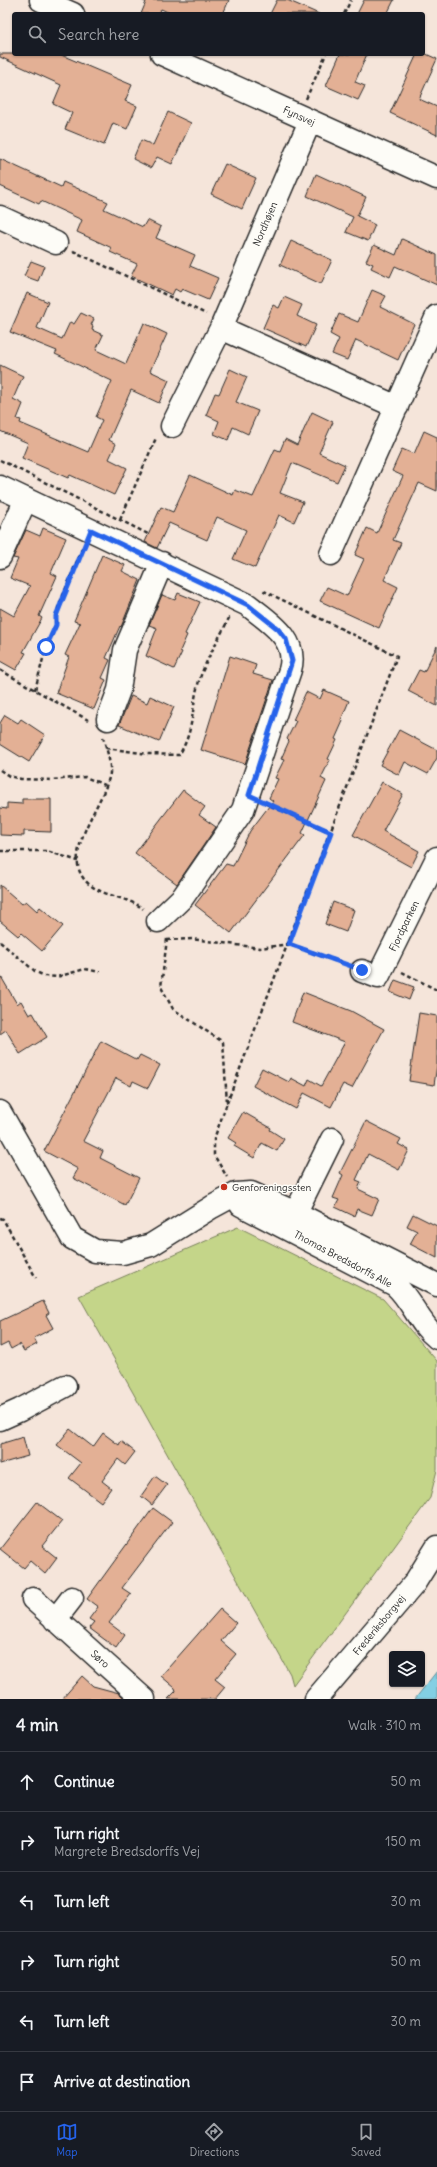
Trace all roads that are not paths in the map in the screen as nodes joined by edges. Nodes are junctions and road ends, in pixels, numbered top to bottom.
1 (41, 0) edge
2 (68, 12) edge
3 (166, 56) edge
4 (304, 118) junction
5 (437, 178) edge
6 (0, 217) edge
7 (56, 243) road end
8 (437, 316) edge
9 (221, 328) junction
10 (397, 407) junction
11 (172, 426) road end
12 (0, 487) edge
13 (26, 499) junction
14 (331, 554) dead end
15 (0, 557) edge
16 (162, 563) junction
17 (108, 719) dead end
18 (437, 858) edge
19 (163, 930) road end
20 (362, 970) road end
21 (0, 1112) edge
22 (332, 1139) dead end
23 (292, 1221) junction
24 (387, 1270) junction
25 (437, 1285) edge
26 (437, 1338) edge
27 (65, 1386) dead end
28 (0, 1418) edge
29 (437, 1547) edge
30 (72, 1598) dead end
31 (33, 1599) dead end
32 (55, 1620) junction
33 (144, 1699) edge
34 (316, 1699) edge

1 - 2 street
3 - 4 street, Fynsvej
4 - 5 street, Fynsvej
4 - 9 street, Nordhøjen
6 - 7 street
8 - 10 street
9 - 10 street
9 - 11 street, Nordhøjen
10 - 14 street
12 - 13 street
13 - 15 street
13 - 16 street
16 - 17 street
16 - 19 street
18 - 20 street, Fjordparken
21 - 23 street, Thomas Bredsdorffs Alle
22 - 23 street
23 - 24 street, Thomas Bredsdorffs Alle
24 - 25 street, Thomas Bredsdorffs Alle
24 - 26 street, Thomas Bredsdorffs Alle
27 - 28 street
29 - 34 street, Frederiksborgvej
30 - 32 street
31 - 32 street, Søro
32 - 33 street, Søro

